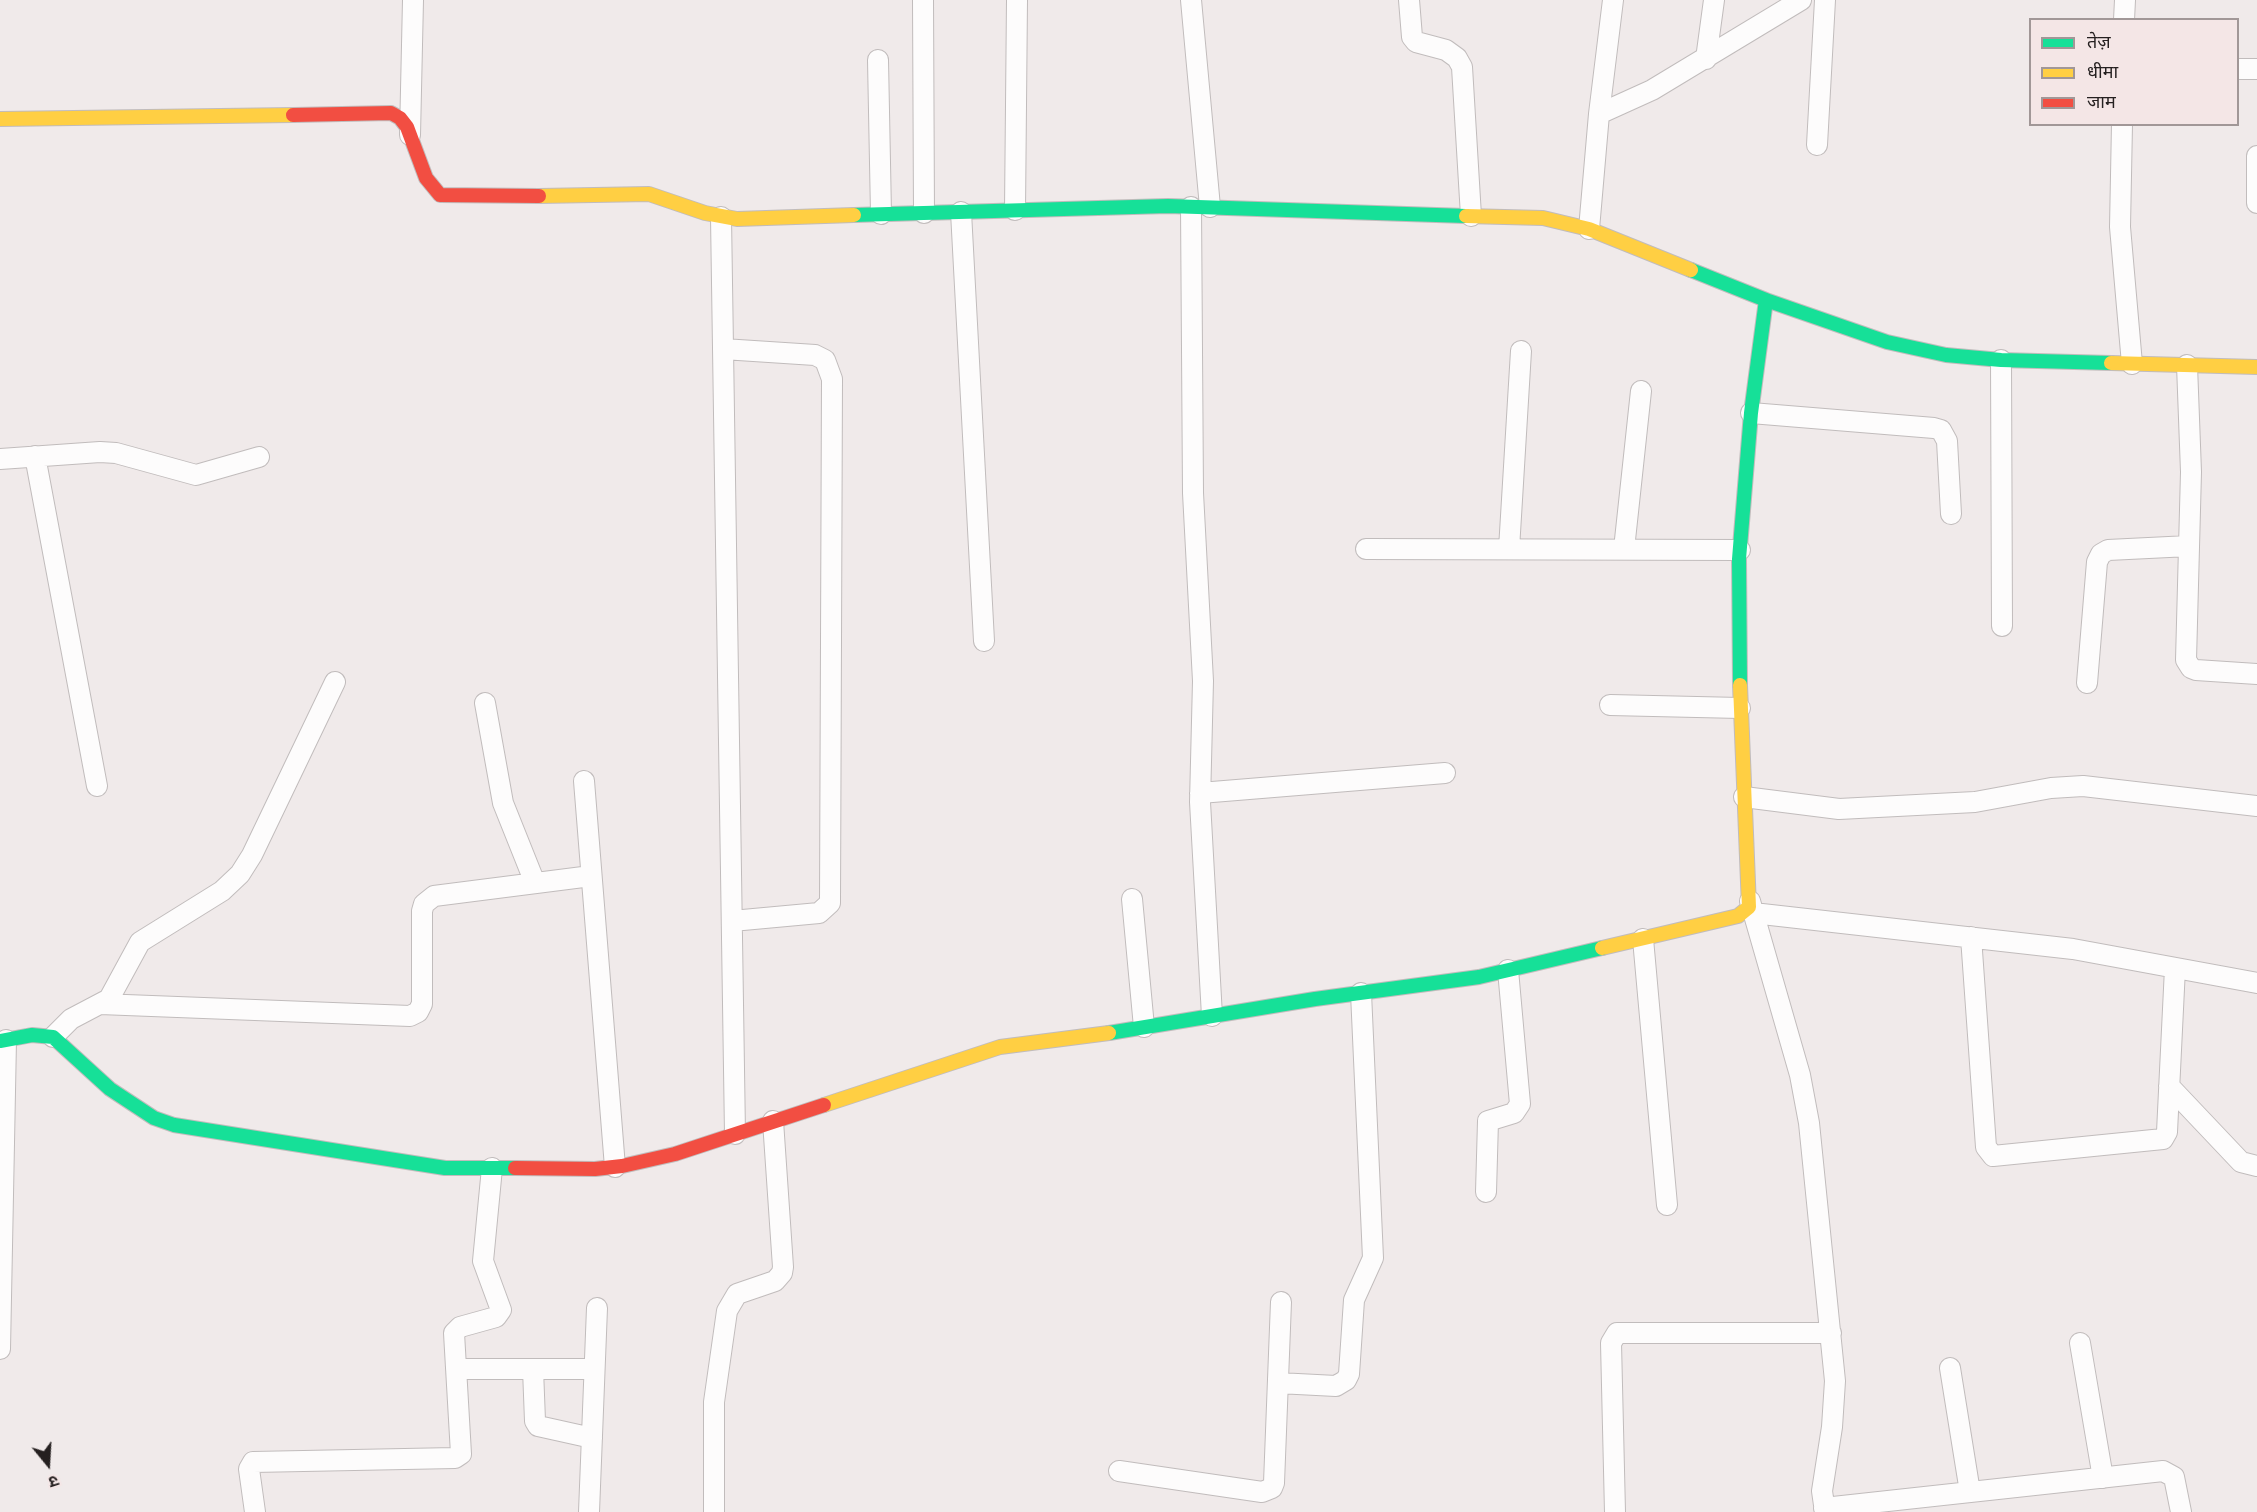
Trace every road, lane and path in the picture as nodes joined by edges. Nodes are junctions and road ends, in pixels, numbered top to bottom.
1 (413, 0) edge
2 (923, 0) edge
3 (1017, 0) edge
4 (1191, 0) edge
5 (1409, 0) edge
6 (1613, 0) edge
7 (1714, 0) edge
8 (1801, 0) edge
9 (1825, 0) edge
10 (2125, 0) edge
11 (2124, 18) edge
12 (1706, 59) junction
13 (878, 60) dead end
14 (2239, 69) edge
15 (2257, 69) edge
16 (1599, 114) junction
17 (0, 119) edge
18 (2122, 126) edge
19 (410, 135) junction
20 (1817, 145) dead end
21 (2257, 156) edge
22 (2257, 203) edge
23 (1201, 207) junction
24 (1016, 210) junction
25 (962, 212) junction
26 (924, 213) junction
27 (881, 214) junction
28 (1471, 216) junction
29 (721, 217) junction
30 (1589, 229) junction
31 (1766, 300) junction
32 (723, 349) junction
33 (1521, 351) dead end
34 (2001, 360) junction
35 (2132, 364) junction
36 (2187, 365) junction
37 (2257, 367) edge
38 (1641, 391) dead end
39 (1751, 413) junction
40 (35, 456) junction
41 (259, 457) dead end
42 (0, 459) edge
43 (1951, 514) dead end
44 (2189, 546) junction
45 (1366, 549) dead end
46 (1509, 549) junction
47 (1624, 549) junction
48 (1740, 550) junction
49 (2002, 626) dead end
50 (984, 641) dead end
51 (2257, 674) edge
52 (335, 682) dead end
53 (2087, 683) dead end
54 (485, 703) dead end
55 (1610, 705) dead end
56 (1740, 708) junction
57 (1445, 773) dead end
58 (584, 781) dead end
59 (97, 786) dead end
60 (1200, 793) junction
61 (1744, 797) junction
62 (2257, 806) edge
63 (591, 876) junction
64 (535, 884) junction
65 (1132, 899) dead end
66 (1752, 907) junction
67 (732, 921) junction
68 (1971, 937) junction
69 (1643, 939) junction
70 (2175, 968) junction
71 (1508, 970) junction
72 (2257, 983) edge
73 (1361, 993) junction
74 (100, 1004) junction
75 (1212, 1016) junction
76 (1144, 1027) junction
77 (53, 1037) junction
78 (3, 1041) edge
79 (2169, 1086) junction
80 (773, 1121) junction
81 (735, 1134) junction
82 (2257, 1166) edge
83 (615, 1167) junction
84 (492, 1168) junction
85 (1486, 1192) dead end
86 (1667, 1205) dead end
87 (1281, 1302) dead end
88 (597, 1308) dead end
89 (1831, 1333) junction
90 (2080, 1343) dead end
91 (0, 1349) edge
92 (1950, 1368) dead end
93 (456, 1369) junction
94 (532, 1369) junction
95 (594, 1369) junction
96 (1278, 1383) junction
97 (592, 1438) junction
98 (1119, 1471) dead end
99 (2103, 1478) junction
100 (1970, 1492) junction
101 (1824, 1510) edge
102 (255, 1512) edge
103 (589, 1512) edge
104 (714, 1512) edge
105 (1615, 1512) edge
106 (2181, 1512) edge

1 - 19 street
2 - 26 street
3 - 24 street
4 - 23 street
5 - 28 street
6 - 16 street
7 - 12 street
8 - 12 street
9 - 20 street
10 - 11 street
12 - 16 street
13 - 27 street
14 - 15 street
16 - 30 street
17 - 19 street
18 - 35 street
19 - 29 street
21 - 22 street
23 - 24 street
23 - 28 street
23 - 60 street
24 - 25 street
25 - 26 street
25 - 50 street
26 - 27 street
27 - 29 street
28 - 30 street
29 - 32 street
30 - 31 street
31 - 34 street
31 - 39 street
32 - 67 street
32 - 67 street
33 - 46 street
34 - 35 street
34 - 49 street
35 - 36 street
36 - 37 street
36 - 44 street
38 - 47 street
39 - 43 street
39 - 48 street
40 - 41 street
40 - 42 street
40 - 59 street
44 - 51 street
44 - 53 street
45 - 46 street
46 - 47 street
47 - 48 street
48 - 56 street
52 - 74 street
54 - 64 street
55 - 56 street
56 - 61 street
57 - 60 street
58 - 63 street
60 - 75 street
61 - 62 street
61 - 66 street
63 - 64 street
63 - 83 street
64 - 74 street
65 - 76 street
66 - 68 street
66 - 69 street
66 - 89 street
67 - 81 street
68 - 70 street
68 - 79 street
69 - 71 street
69 - 86 street
70 - 72 street
70 - 79 street
71 - 73 street
71 - 85 street
73 - 75 street
73 - 96 street
74 - 77 street
75 - 76 street
76 - 80 street
77 - 78 street
77 - 84 street
78 - 91 street
79 - 82 street
80 - 81 street
80 - 104 street
81 - 83 street
83 - 84 street
84 - 93 street
87 - 96 street
88 - 95 street
89 - 101 street
89 - 105 street
90 - 99 street
92 - 100 street
93 - 94 street
93 - 102 street
94 - 95 street
94 - 97 street
95 - 97 street
96 - 98 street
97 - 103 street
99 - 100 street
99 - 106 street
100 - 101 street

